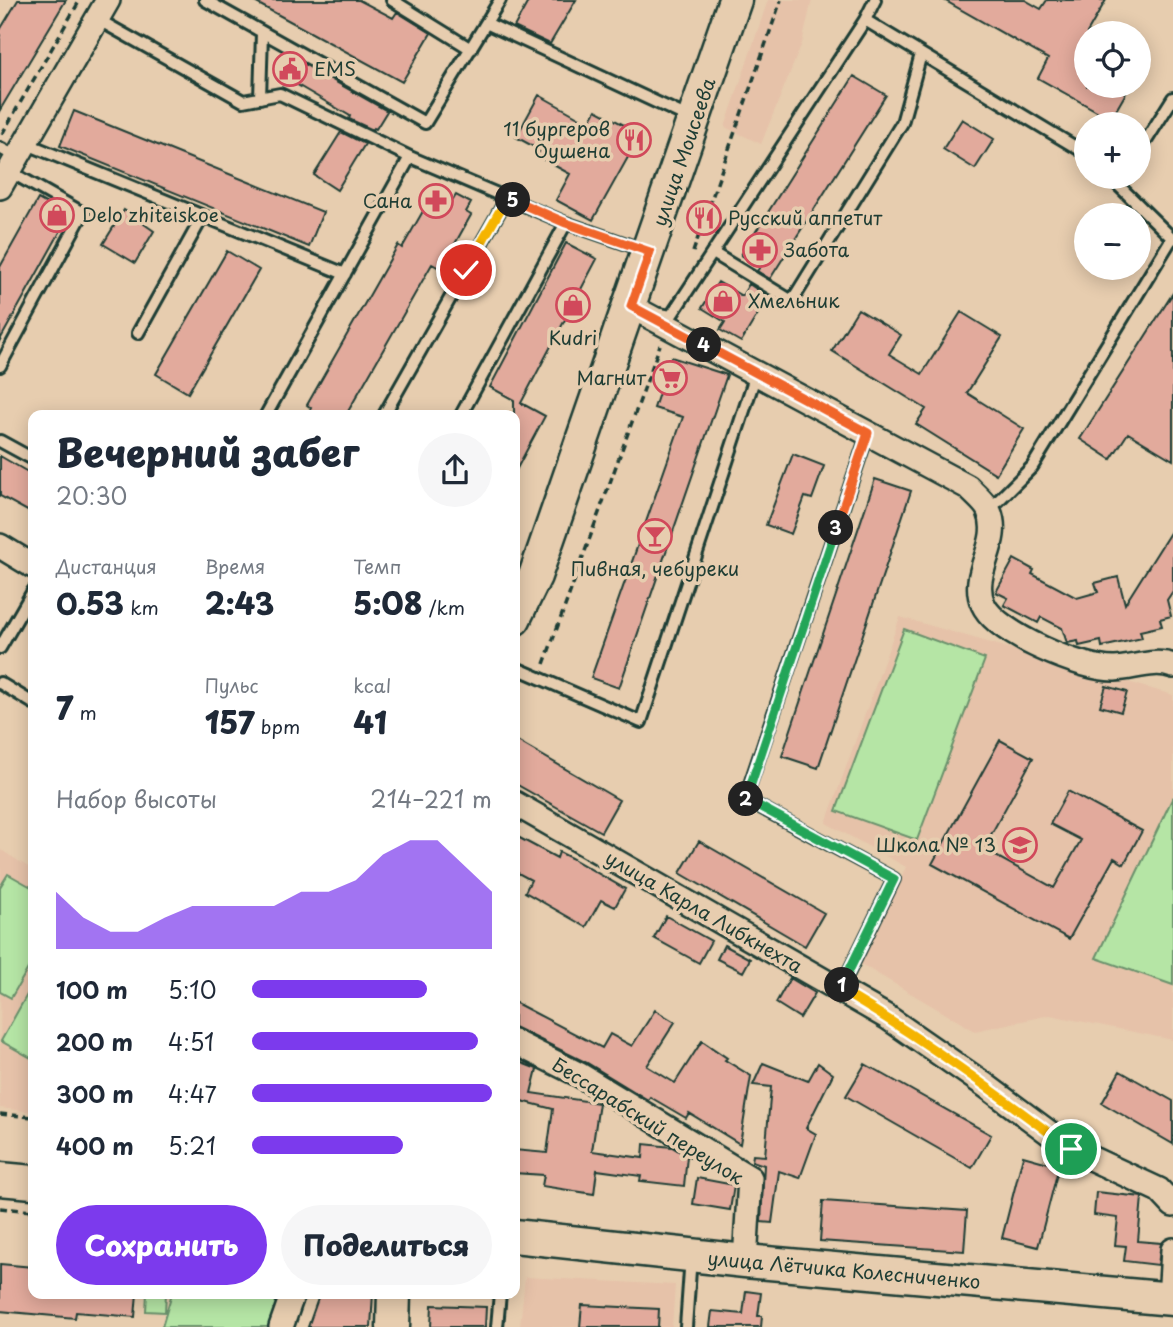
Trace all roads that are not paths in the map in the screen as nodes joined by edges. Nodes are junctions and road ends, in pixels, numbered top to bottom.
1 (205, 0) edge
2 (392, 0) edge
3 (500, 0) edge
4 (736, 0) edge
5 (875, 0) edge
6 (102, 9) edge
7 (865, 20) junction
8 (486, 23) junction
9 (262, 33) junction
10 (471, 49) junction
11 (921, 54) junction
12 (260, 98) junction
13 (1173, 98) edge
14 (695, 120) junction
15 (1151, 133) edge
16 (1074, 145) edge
17 (410, 157) junction
18 (10, 161) edge
19 (1128, 189) edge
20 (507, 198) junction
21 (203, 216) junction
22 (566, 223) junction
23 (1172, 239) edge
24 (650, 252) junction
25 (713, 253) junction
26 (345, 274) junction
27 (631, 306) junction
28 (138, 333) dead end
29 (0, 366) edge
30 (756, 374) junction
31 (269, 410) edge
32 (387, 410) edge
33 (464, 410) edge
34 (868, 433) junction
35 (0, 441) edge
36 (18, 451) junction
37 (28, 456) edge
38 (11, 463) dead end
39 (989, 510) junction
40 (0, 546) edge
41 (28, 563) edge
42 (28, 600) edge
43 (520, 606) edge
44 (0, 648) edge
45 (1170, 663) edge
46 (520, 670) edge
47 (0, 684) edge
48 (28, 700) edge
49 (520, 806) edge
50 (840, 990) junction
51 (520, 1045) edge
52 (0, 1179) edge
53 (28, 1182) edge
54 (1173, 1205) edge
55 (520, 1238) edge
56 (1173, 1250) edge
57 (691, 1256) junction
58 (745, 1261) junction
59 (291, 1299) edge
60 (394, 1299) edge
61 (499, 1299) edge
62 (1171, 1299) edge
63 (281, 1327) edge
64 (393, 1327) edge
65 (497, 1327) edge
66 (687, 1327) edge

1 - 9 lane
2 - 10 lane
3 - 8 lane
4 - 14 street, улица Моисеева
5 - 7 lane
6 - 12 lane
6 - 18 street
7 - 11 lane
7 - 25 lane
8 - 10 lane
8 - 14 lane
9 - 10 lane
9 - 12 lane
11 - 16 lane
11 - 25 lane
12 - 17 lane
13 - 15 lane
14 - 24 street, улица Моисеева
17 - 20 lane
17 - 26 lane
18 - 21 lane
18 - 29 lane
19 - 23 lane
20 - 22 lane
20 - 32 lane
21 - 26 lane
21 - 28 lane
22 - 24 lane
22 - 33 lane
23 - 39 lane
24 - 27 street, улица Моисеева
25 - 27 lane
26 - 31 lane
27 - 30 street
27 - 43 street, улица Моисеева
30 - 34 street
30 - 46 lane
34 - 39 street
34 - 50 lane
35 - 36 lane
36 - 37 lane
36 - 38 lane
39 - 45 street
40 - 41 street
42 - 44 lane
47 - 48 lane
49 - 50 street, улица Карла Либкнехта
50 - 54 street, улица Карла Либкнехта
51 - 58 street, Бессарабский переулок
52 - 53 street
55 - 57 street, улица Лётчика Колесниченко
56 - 62 street
57 - 58 street, улица Лётчика Колесниченко
57 - 66 lane
58 - 62 street, улица Лётчика Колесниченко
59 - 63 street
60 - 64 street
61 - 65 lane

